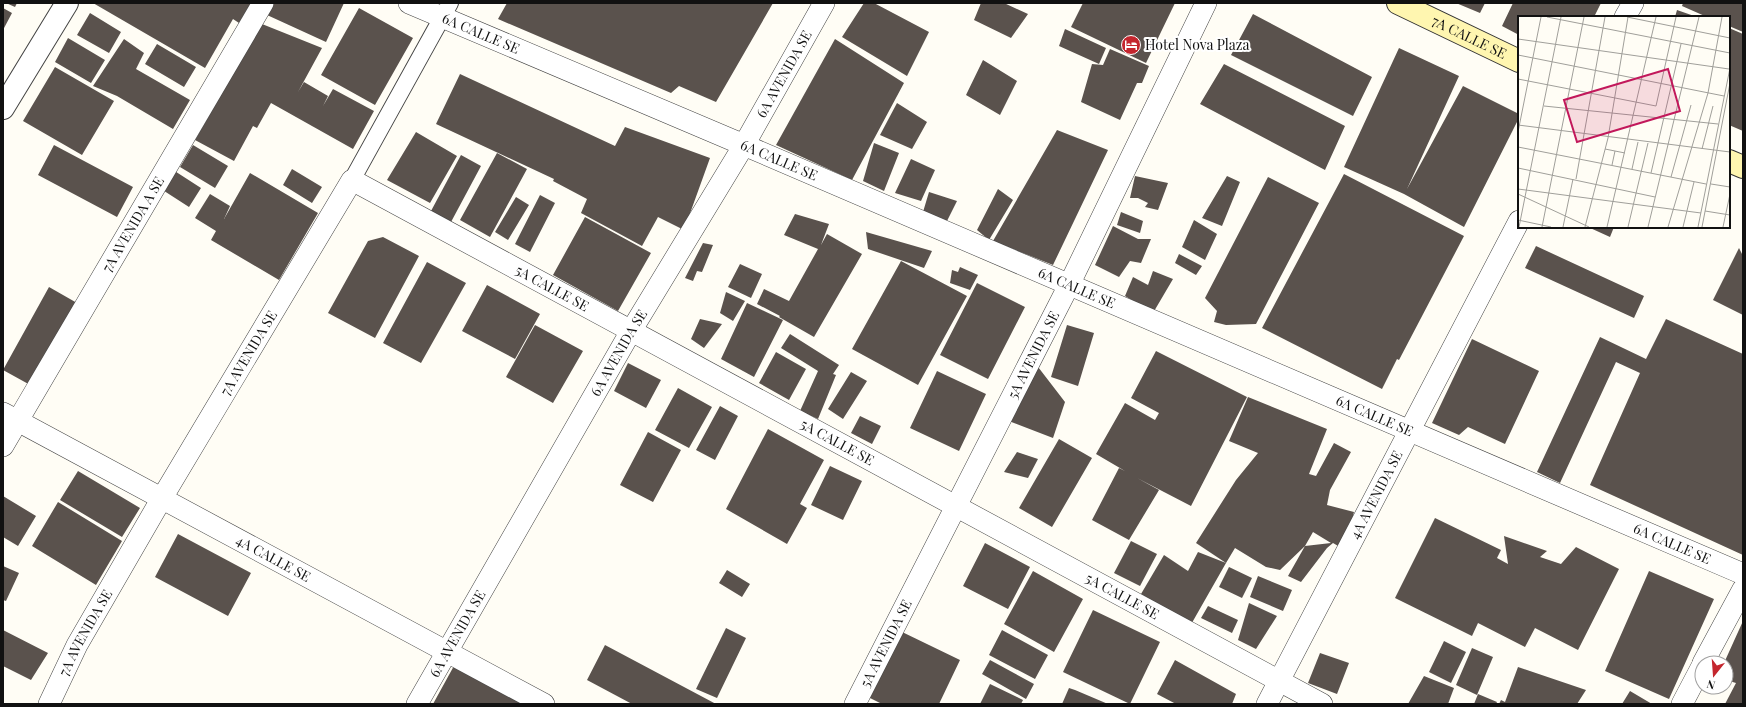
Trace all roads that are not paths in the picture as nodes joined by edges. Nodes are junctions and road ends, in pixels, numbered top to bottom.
1 (67, 3) edge
2 (262, 3) edge
3 (409, 3) edge
4 (824, 3) edge
5 (1206, 3) edge
6 (1398, 3) edge
7 (1633, 3) edge
8 (446, 10) edge
9 (1626, 16) edge
10 (1518, 61) edge
11 (3, 108) edge
12 (744, 145) junction
13 (1730, 161) edge
14 (1743, 167) edge
15 (352, 180) junction
16 (1518, 223) edge
17 (1069, 285) junction
18 (631, 331) junction
19 (10, 416) edge
20 (1409, 431) junction
21 (3, 446) edge
22 (162, 498) junction
23 (955, 506) junction
24 (1743, 574) edge
25 (1743, 589) edge
26 (447, 652) junction
27 (1708, 655) edge
28 (1279, 681) junction
29 (1694, 681) edge
30 (49, 704) edge
31 (417, 704) edge
32 (544, 704) edge
33 (855, 704) edge
34 (1267, 704) edge
35 (1322, 704) edge
36 (1682, 704) edge

1 - 11 street
2 - 19 street, 7A AVENIDA A SE
3 - 8 street, 6A CALLE SE
4 - 12 street, 6A AVENIDA SE
5 - 17 street, 5A AVENIDA SE
6 - 10 main road, 7A CALLE SE
7 - 9 street
8 - 12 street, 6A CALLE SE
8 - 15 street, 7A AVENIDA SE
12 - 17 street, 6A CALLE SE
12 - 18 street, 6A AVENIDA SE
13 - 14 main road
15 - 18 street, 5A CALLE SE
15 - 22 street, 7A AVENIDA SE
16 - 20 street, 4A AVENIDA SE
17 - 20 street, 6A CALLE SE
17 - 23 street, 5A AVENIDA SE
18 - 23 street, 5A CALLE SE
18 - 26 street, 6A AVENIDA SE
19 - 21 street, 7A AVENIDA A SE
19 - 22 street, 4A CALLE SE
20 - 24 street, 6A CALLE SE
20 - 28 street, 4A AVENIDA SE
22 - 26 street, 4A CALLE SE
22 - 30 street, 7A AVENIDA SE
23 - 28 street, 5A CALLE SE
23 - 33 street, 5A AVENIDA SE
25 - 27 street
26 - 31 street, 6A AVENIDA SE
26 - 32 street, 4A CALLE SE
28 - 34 street, 4A AVENIDA SE
28 - 35 street, 5A CALLE SE
29 - 36 street

